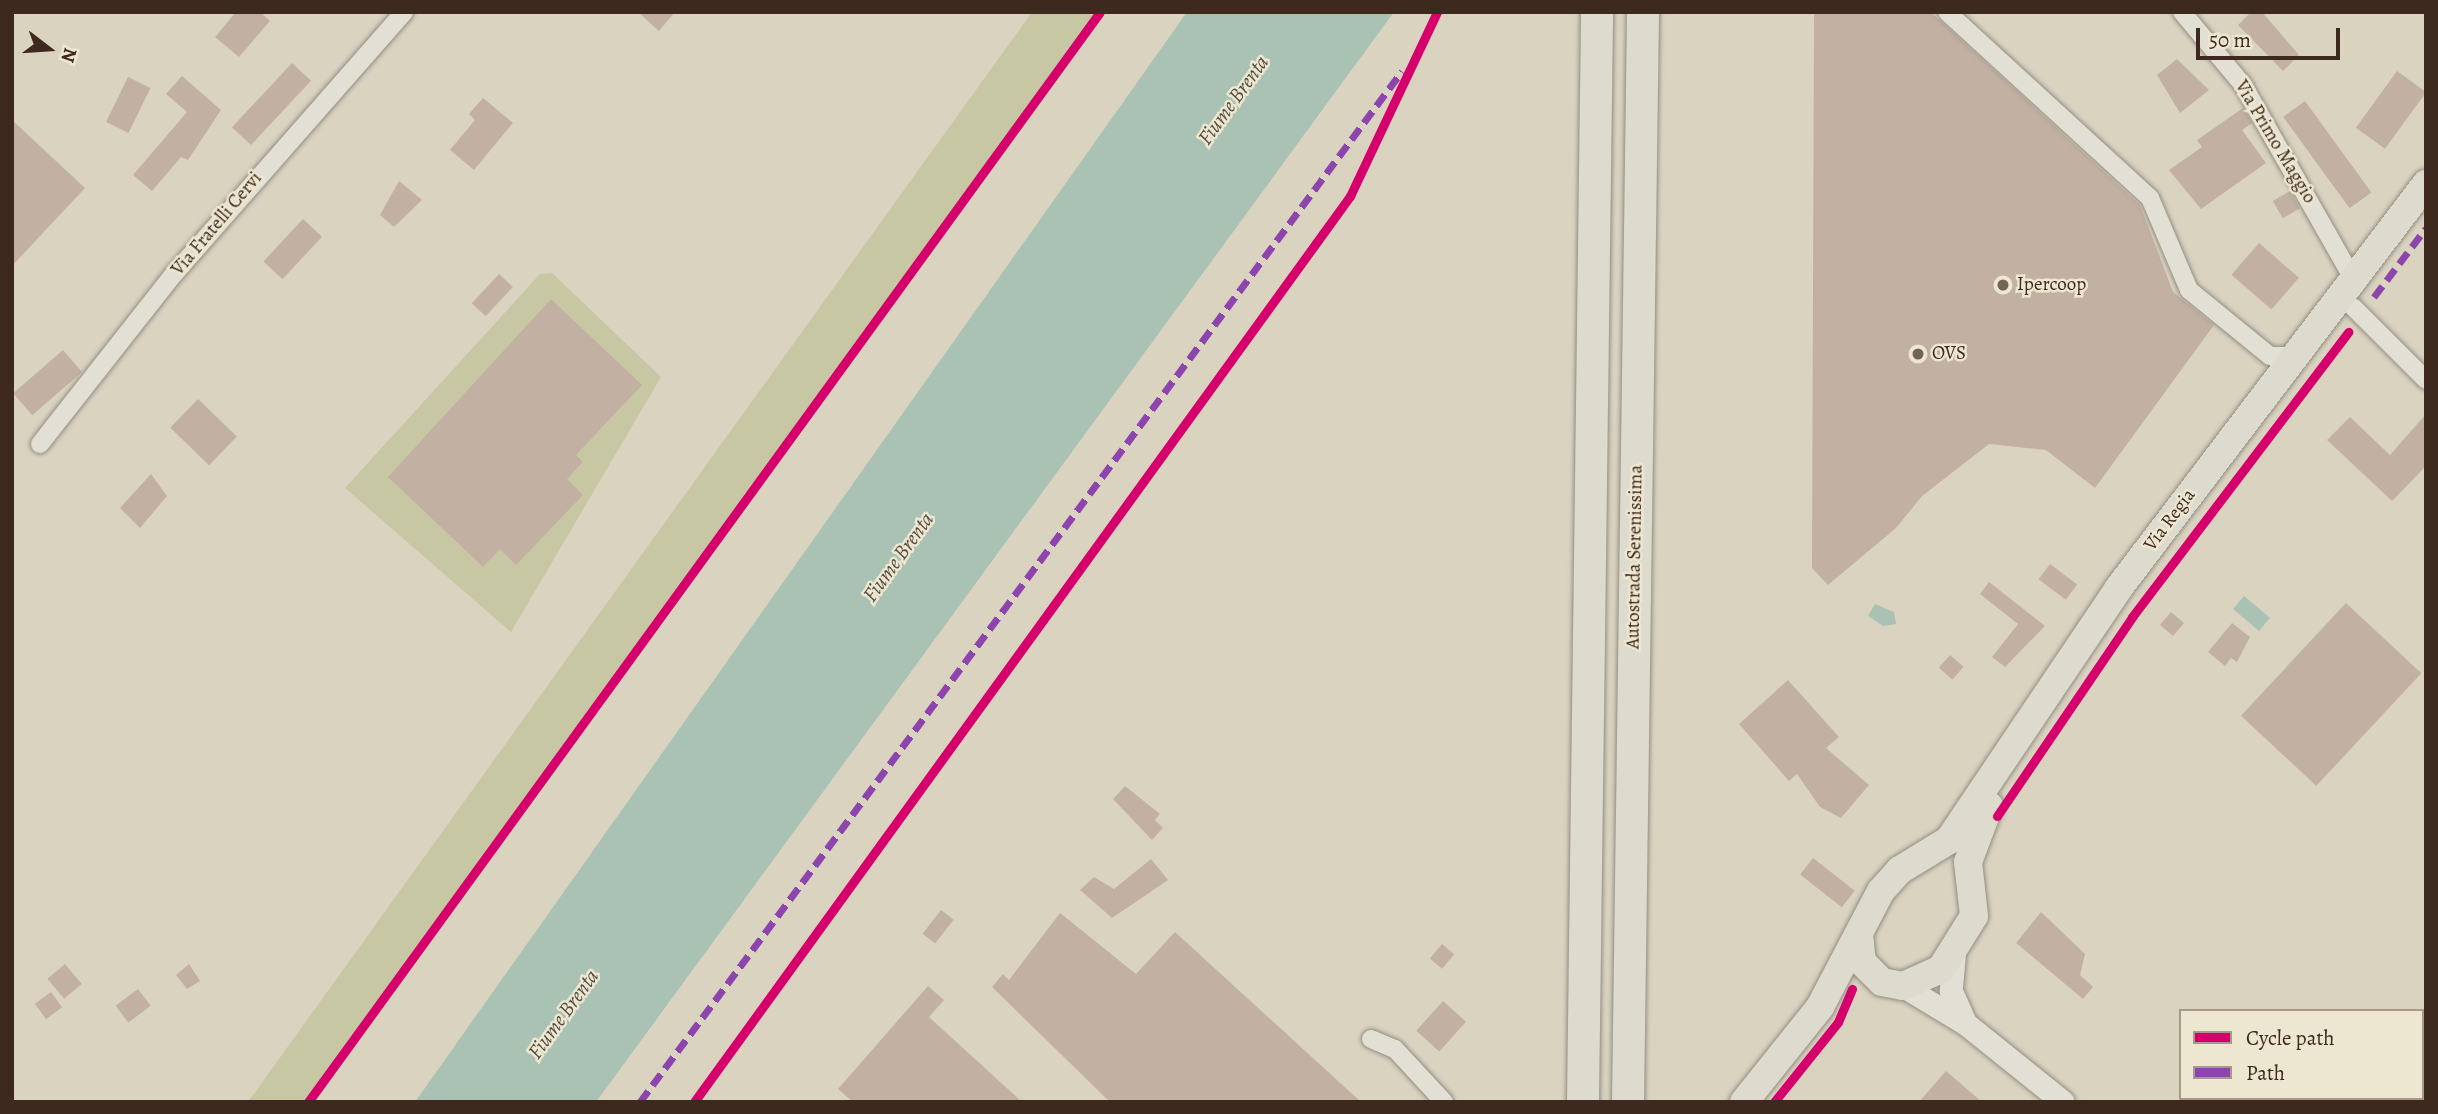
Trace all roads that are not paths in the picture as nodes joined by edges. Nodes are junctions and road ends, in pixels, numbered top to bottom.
1 (404, 12) edge
2 (1597, 12) edge
3 (1643, 12) edge
4 (1949, 12) edge
5 (2182, 12) edge
6 (2426, 184) edge
7 (2426, 212) edge
8 (2354, 294) junction
9 (2296, 356) junction
10 (2426, 380) edge
11 (40, 444) dead end
12 (1921, 859) junction
13 (1969, 879) junction
14 (1859, 933) junction
15 (1954, 953) junction
16 (1893, 984) junction
17 (1820, 1007) junction
18 (1966, 1024) junction
19 (1371, 1039) dead end
20 (1444, 1102) edge
21 (1583, 1102) edge
22 (1628, 1102) edge
23 (1744, 1102) edge
24 (2063, 1102) edge

1 - 11 street, Via Fratelli Cervi
2 - 21 highway
3 - 22 highway, Autostrada Serenissima
4 - 9 street
5 - 8 street, Via Primo Maggio
6 - 8 main road, Via Regia
7 - 8 main road, Via Regia
8 - 9 main road, Via Regia
8 - 10 street, Via Primo Maggio
8 - 13 main road, Via Regia
9 - 12 main road, Via Regia
12 - 13 main road
12 - 14 main road, Via Regia
13 - 15 main road, Via Regia
14 - 16 main road
14 - 17 main road, Via Regia
15 - 16 main road, Via Regia
15 - 18 street
16 - 17 main road, Via Regia
16 - 18 street
17 - 23 main road, Via Regia
18 - 24 street
19 - 20 street

